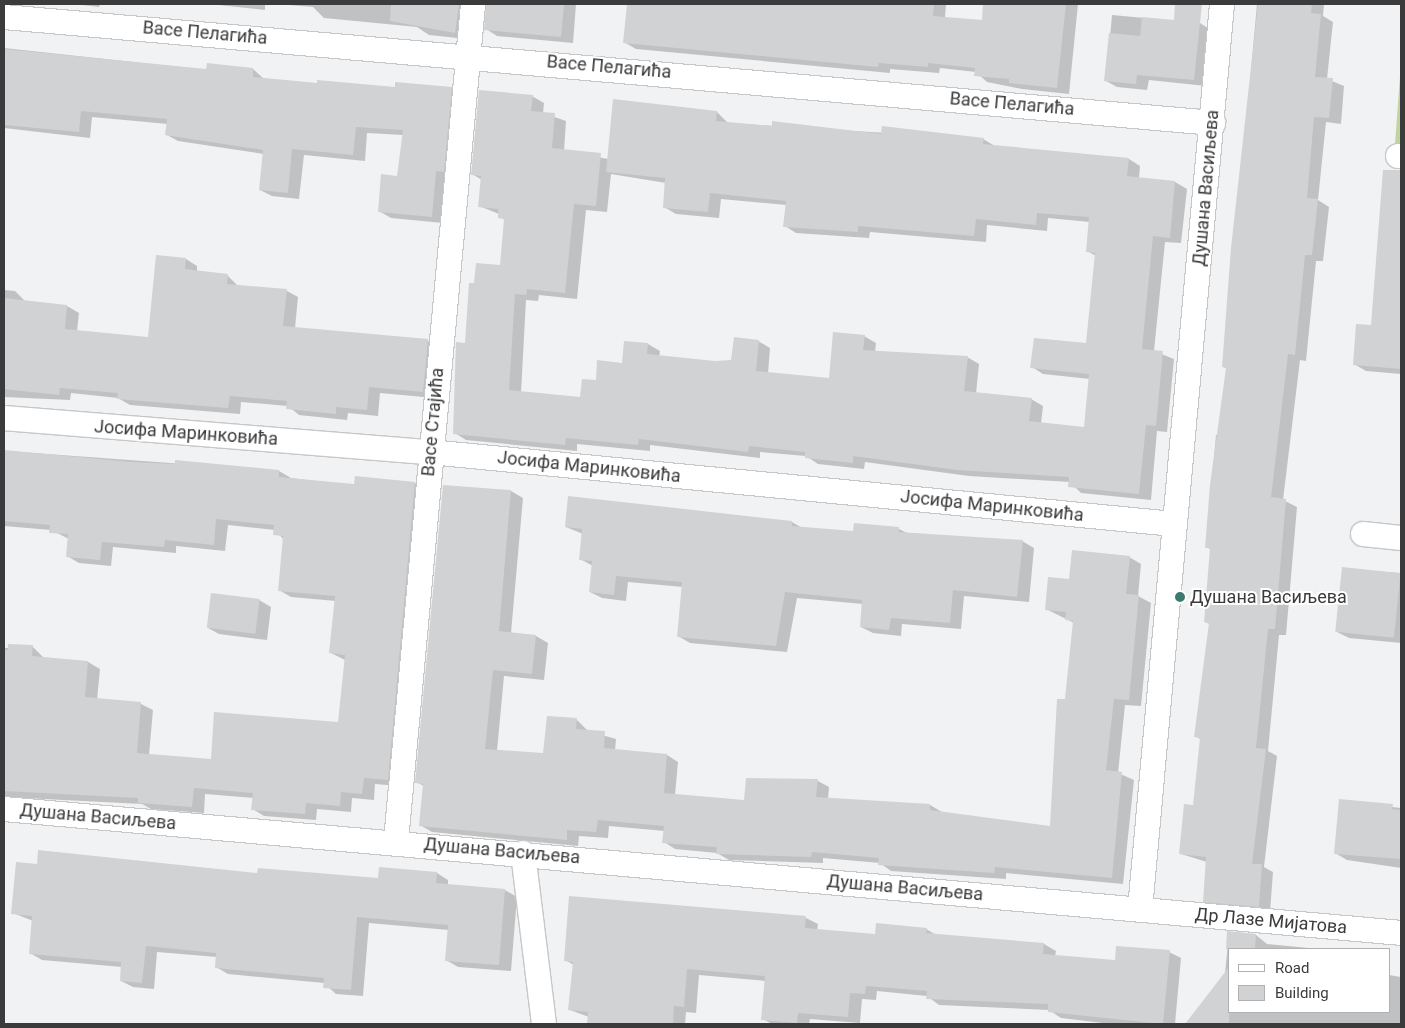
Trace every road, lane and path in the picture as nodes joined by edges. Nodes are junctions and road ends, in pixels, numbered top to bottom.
1 (473, 4) edge
2 (1222, 4) edge
3 (4, 17) edge
4 (468, 54) junction
5 (1213, 123) junction
6 (4, 418) edge
7 (430, 452) junction
8 (1174, 524) junction
9 (1363, 534) dead end
10 (1401, 538) edge
11 (4, 809) edge
12 (396, 841) junction
13 (523, 853) junction
14 (1140, 909) junction
15 (1401, 933) edge
16 (544, 1024) edge

1 - 4 street, Васе Стајића
2 - 5 street, Душана Васиљева
3 - 4 street, Васе Пелагића
4 - 5 street, Васе Пелагића
4 - 7 street, Васе Стајића
5 - 8 street, Душана Васиљева
6 - 7 street, Јосифа Маринковића
7 - 8 street, Јосифа Маринковића
7 - 12 street, Васе Стајића
8 - 14 street, Душана Васиљева
9 - 10 street
11 - 12 street, Душана Васиљева
12 - 13 street, Душана Васиљева
13 - 14 street, Душана Васиљева
13 - 16 street
14 - 15 street, Др Лазе Мијатова

